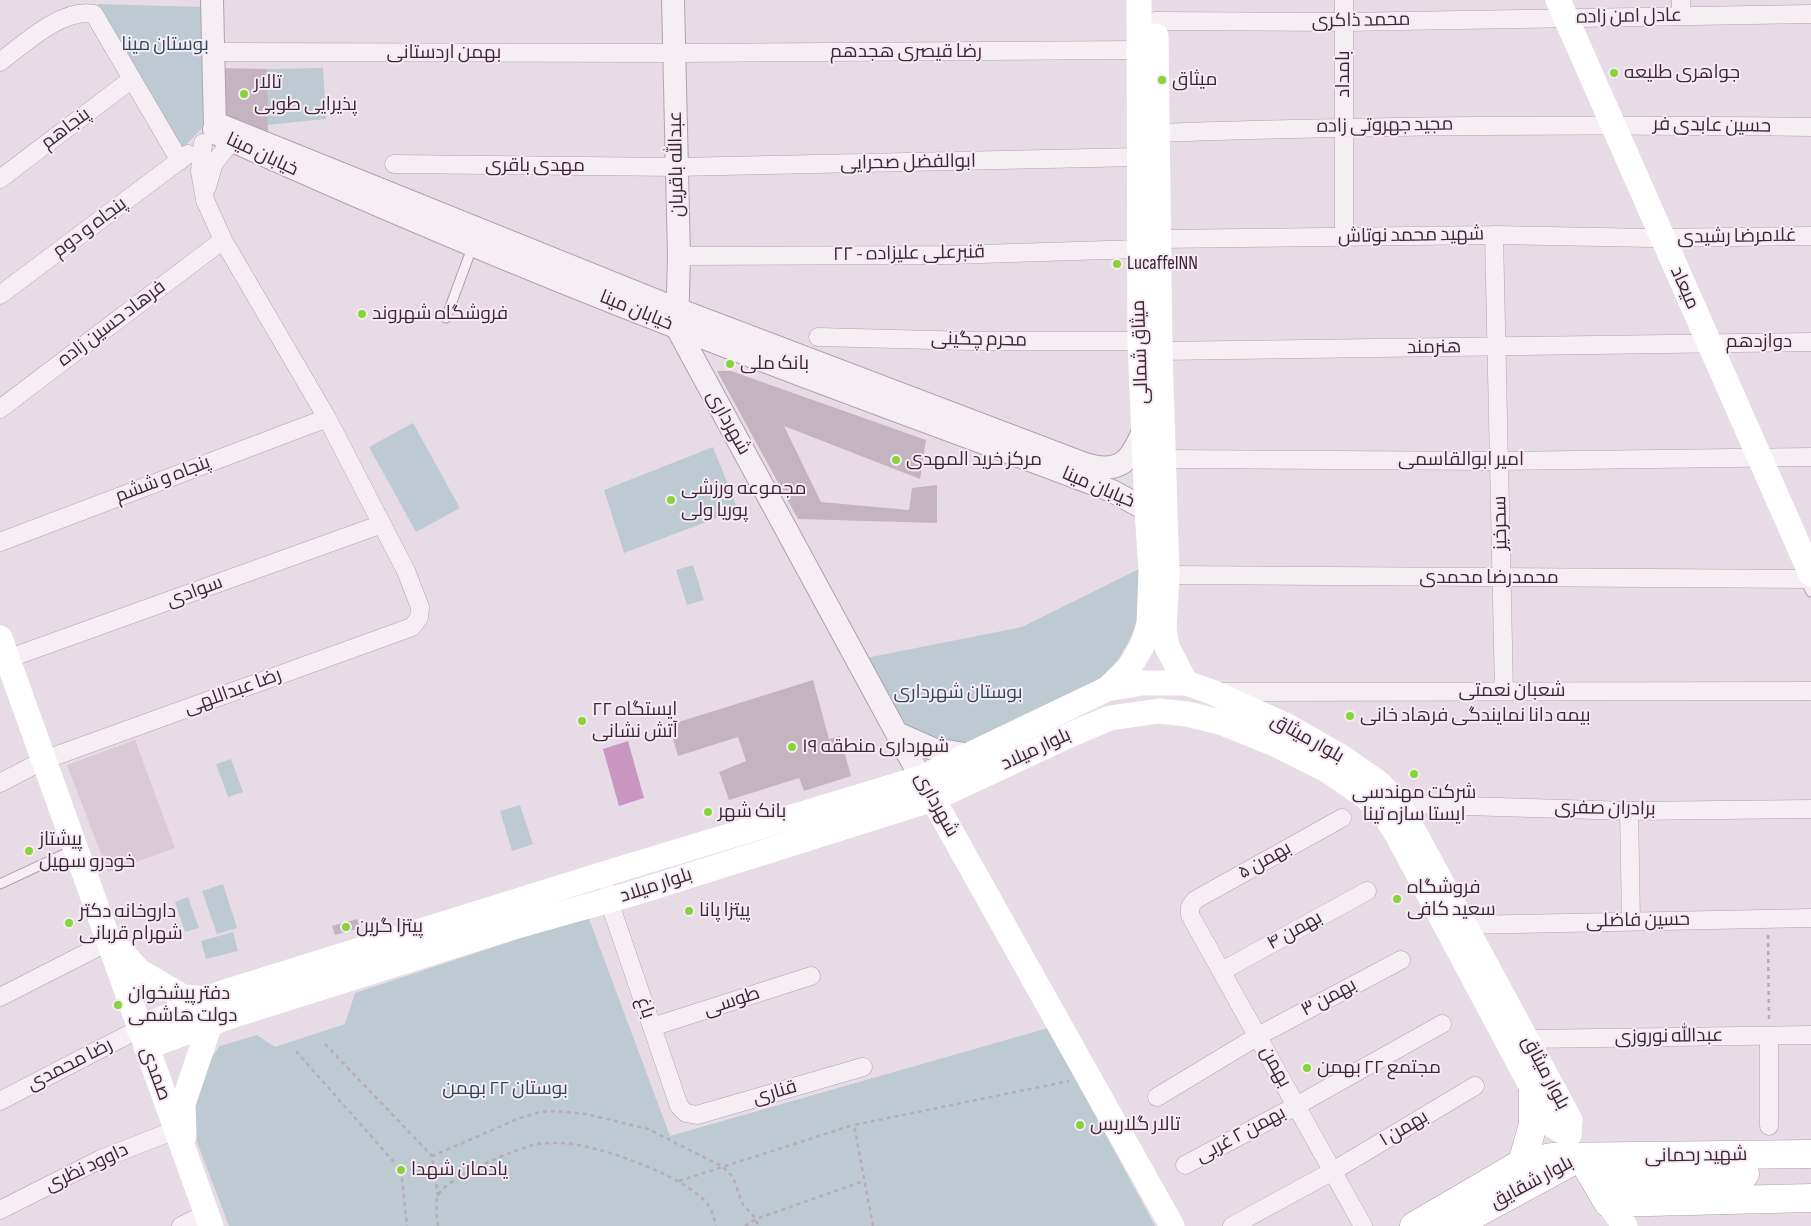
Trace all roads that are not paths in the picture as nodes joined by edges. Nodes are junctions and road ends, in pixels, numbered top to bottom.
1 (212, 0) edge
2 (673, 0) edge
3 (1139, 0) edge
4 (1344, 0) edge
5 (1681, 8) edge
6 (1560, 9) edge
7 (1156, 10) edge
8 (1811, 14) edge
9 (1344, 22) junction
10 (1138, 50) junction
11 (213, 52) junction
12 (674, 53) junction
13 (0, 62) edge
14 (132, 79) junction
15 (1608, 124) junction
16 (1343, 126) junction
17 (1811, 127) edge
18 (1157, 133) junction
19 (216, 136) junction
20 (1139, 157) junction
21 (180, 161) junction
22 (394, 164) dead end
23 (677, 167) junction
24 (0, 179) edge
25 (206, 200) junction
26 (1494, 235) junction
27 (1811, 236) edge
28 (1344, 237) junction
29 (1657, 238) junction
30 (223, 240) junction
31 (1149, 244) junction
32 (474, 245) junction
33 (679, 256) junction
34 (0, 295) edge
35 (446, 318) dead end
36 (677, 318) junction
37 (818, 336) dead end
38 (1811, 342) edge
39 (1704, 343) junction
40 (1150, 346) junction
41 (1497, 348) junction
42 (0, 409) edge
43 (327, 418) junction
44 (1144, 429) junction
45 (1811, 457) edge
46 (1164, 458) junction
47 (1754, 458) junction
48 (1499, 461) junction
49 (1156, 510) junction
50 (382, 524) junction
51 (0, 542) edge
52 (1167, 576) junction
53 (1502, 579) junction
54 (1809, 581) edge
55 (5, 661) edge
56 (1186, 683) junction
57 (1107, 689) junction
58 (1504, 691) junction
59 (1811, 691) edge
60 (1212, 692) junction
61 (1159, 711) joint
62 (897, 733) junction
63 (972, 755) junction
64 (44, 760) junction
65 (921, 778) junction
66 (0, 783) edge
67 (933, 799) junction
68 (1400, 804) junction
69 (1811, 809) edge
70 (1629, 811) junction
71 (1342, 818) dead end
72 (75, 849) junction
73 (606, 873) junction
74 (0, 884) edge
75 (1367, 891) dead end
76 (609, 901) junction
77 (1190, 907) joint
78 (1811, 918) edge
79 (1631, 920) junction
80 (1466, 924) junction
81 (455, 934) junction
82 (107, 938) junction
83 (1401, 960) dead end
84 (1222, 971) junction
85 (811, 976) dead end
86 (0, 997) edge
87 (207, 998) junction
88 (210, 1024) junction
89 (1442, 1024) dead end
90 (652, 1027) junction
91 (1811, 1035) edge
92 (1258, 1036) junction
93 (1769, 1036) junction
94 (143, 1038) junction
95 (1528, 1039) junction
96 (863, 1067) dead end
97 (1475, 1086) dead end
98 (1533, 1089) junction
99 (1157, 1097) dead end
100 (0, 1101) edge
101 (1296, 1106) junction
102 (686, 1113) joint
103 (1770, 1126) dead end
104 (176, 1130) junction
105 (1575, 1146) junction
106 (1811, 1154) edge
107 (185, 1156) junction
108 (1522, 1163) junction
109 (1185, 1165) dead end
110 (1332, 1171) junction
111 (1811, 1173) edge
112 (1811, 1198) edge
113 (1610, 1209) edge
114 (0, 1210) edge
115 (209, 1220) edge
116 (182, 1226) edge
117 (1172, 1226) edge
118 (1232, 1226) edge
119 (1363, 1226) edge
120 (1414, 1226) edge
121 (1453, 1226) edge

1 - 11 street
2 - 12 street, عبدالله باقریان
3 - 10 main road, میثاق شمالی
4 - 9 street, بامداد
5 - 6 street, عادل امن زاده
5 - 8 street, عادل امن زاده
6 - 9 street, محمد ذاکری
6 - 15 main road, میعاد
7 - 9 street, محمد ذاکری
7 - 18 main road, میثاق شمالی
9 - 16 street, بامداد
10 - 12 street, رضا قیصری هجدهم
10 - 20 main road, میثاق شمالی
11 - 12 street, بهمن اردستانی
11 - 19 street
12 - 23 street, عبدالله باقریان
13 - 14 street
14 - 21 street
14 - 24 street, پنجاهم
15 - 16 street, مجید جهروتی زاده
15 - 17 street, حسین عابدی‌ فر
15 - 29 main road, میعاد
16 - 18 street, مجید جهروتی زاده
16 - 28 street, بامداد
18 - 31 main road, میثاق شمالی
19 - 21 street, پنجاه و دوم
19 - 25 street
19 - 25 street
19 - 32 street, خیابان مینا
19 - 36 street, خیابان مینا
20 - 23 street, ابوالفضل صحرایی
20 - 31 main road, میثاق شمالی
21 - 34 street, پنجاه و دوم
22 - 23 street, مهدی باقری
23 - 33 street, عبدالله باقریان
25 - 30 street
26 - 28 street, شهید محمد نوتاش
26 - 29 street, شهید محمد نوتاش
26 - 41 street, سحرخیز
27 - 29 street, غلامرضا رشیدی
28 - 31 street, شهید محمد نوتاش
29 - 39 main road, میعاد
30 - 42 street, فرهاد حسین زاده
30 - 43 street
31 - 33 street, قنبرعلی علیزاده - ۲۲
31 - 40 main road, میثاق شمالی
32 - 35 lane
32 - 36 street, خیابان مینا
33 - 36 street, عبدالله باقریان
36 - 44 street, خیابان مینا
36 - 49 street, خیابان مینا
36 - 62 street, شهرداری
37 - 40 street, محرم چگینی
38 - 39 street, دوازدهم
39 - 41 street, هنرمند
39 - 47 main road, میعاد
40 - 41 street, هنرمند
40 - 44 main road, میثاق شمالی
40 - 46 main road, میثاق شمالی
41 - 48 street, سحرخیز
43 - 50 street
43 - 51 street, پنجاه و ششم
44 - 49 main road, میثاق شمالی
45 - 47 street, امیر ابوالقاسمی
46 - 48 street, امیر ابوالقاسمی
46 - 49 main road, میثاق شمالی
47 - 48 street, امیر ابوالقاسمی
47 - 54 main road, میعاد
48 - 53 street, سحرخیز
49 - 52 main road, میثاق شمالی
49 - 57 main road, میثاق شمالی
50 - 55 street, سوادی
50 - 64 street, رضا عبداللهی
52 - 53 street, محمدرضا محمدی
52 - 56 main road, میثاق شمالی
53 - 54 street, محمدرضا محمدی
53 - 58 street, سحرخیز
55 - 64 main road, صمدی
56 - 57 main road, بلوار میثاق
56 - 60 main road, بلوار میثاق
57 - 63 main road, بلوار میلاد
58 - 59 street, شعبان نعمتی
58 - 60 street, شعبان نعمتی
60 - 68 main road, بلوار میثاق
61 - 67 main road, بلوار میلاد
61 - 98 main road, بلوار میثاق
62 - 63 street
62 - 65 street, شهرداری
63 - 65 main road, بلوار میلاد
64 - 66 street, رضا عبداللهی
64 - 72 main road, صمدی
65 - 67 main road, شهرداری
65 - 73 main road, بلوار میلاد
67 - 76 main road, بلوار میلاد
67 - 117 main road, شهرداری
68 - 70 street, برادران صفری
68 - 80 main road, بلوار میثاق
69 - 70 street, برادران صفری
70 - 79 street
71 - 77 street, بهمن ۵
72 - 74 lane
72 - 82 main road, صمدی
73 - 76 street, باغ
73 - 81 main road, بلوار میلاد
75 - 84 street, بهمن ۴
76 - 81 main road, بلوار میلاد
76 - 90 street, باغ
77 - 84 street, بهمن
78 - 79 street, حسین فاضلی
79 - 80 street, حسین فاضلی
80 - 95 main road, بلوار میثاق
81 - 87 main road, بلوار میلاد
81 - 88 main road, بلوار میلاد
82 - 86 street
82 - 87 main road
82 - 94 main road, صمدی
83 - 92 street, بهمن ۳
84 - 92 street, بهمن
85 - 90 street, طوسی
87 - 94 main road, بلوار میلاد
88 - 94 main road, بلوار میلاد
88 - 107 main road
89 - 101 street, بهمن ۲ غربی
90 - 102 street, باغ
91 - 93 street, عبدالله نوروزی
92 - 99 street, بهمن ۳
92 - 101 street, بهمن
93 - 95 street, عبدالله نوروزی
93 - 103 street
94 - 100 street, رضا محمدی
94 - 104 main road, صمدی
95 - 105 main road, بلوار میثاق
96 - 102 street, قناری
97 - 110 street, بهمن ۱
98 - 105 main road, بلوار میثاق
98 - 108 main road
101 - 109 street, بهمن ۲ غربی
101 - 110 street, بهمن
104 - 107 main road, صمدی
104 - 114 street, داوود نظری
105 - 106 main road, شهید رحمانی
105 - 108 main road, بلوار شقایق
105 - 113 main road
105 - 121 main road, بلوار شقایق
107 - 115 main road, صمدی
108 - 120 main road, بلوار شقایق
110 - 118 street, بهمن ۱
110 - 119 street, بهمن
111 - 113 main road, شهید رحمانی
112 - 113 main road
115 - 116 street

